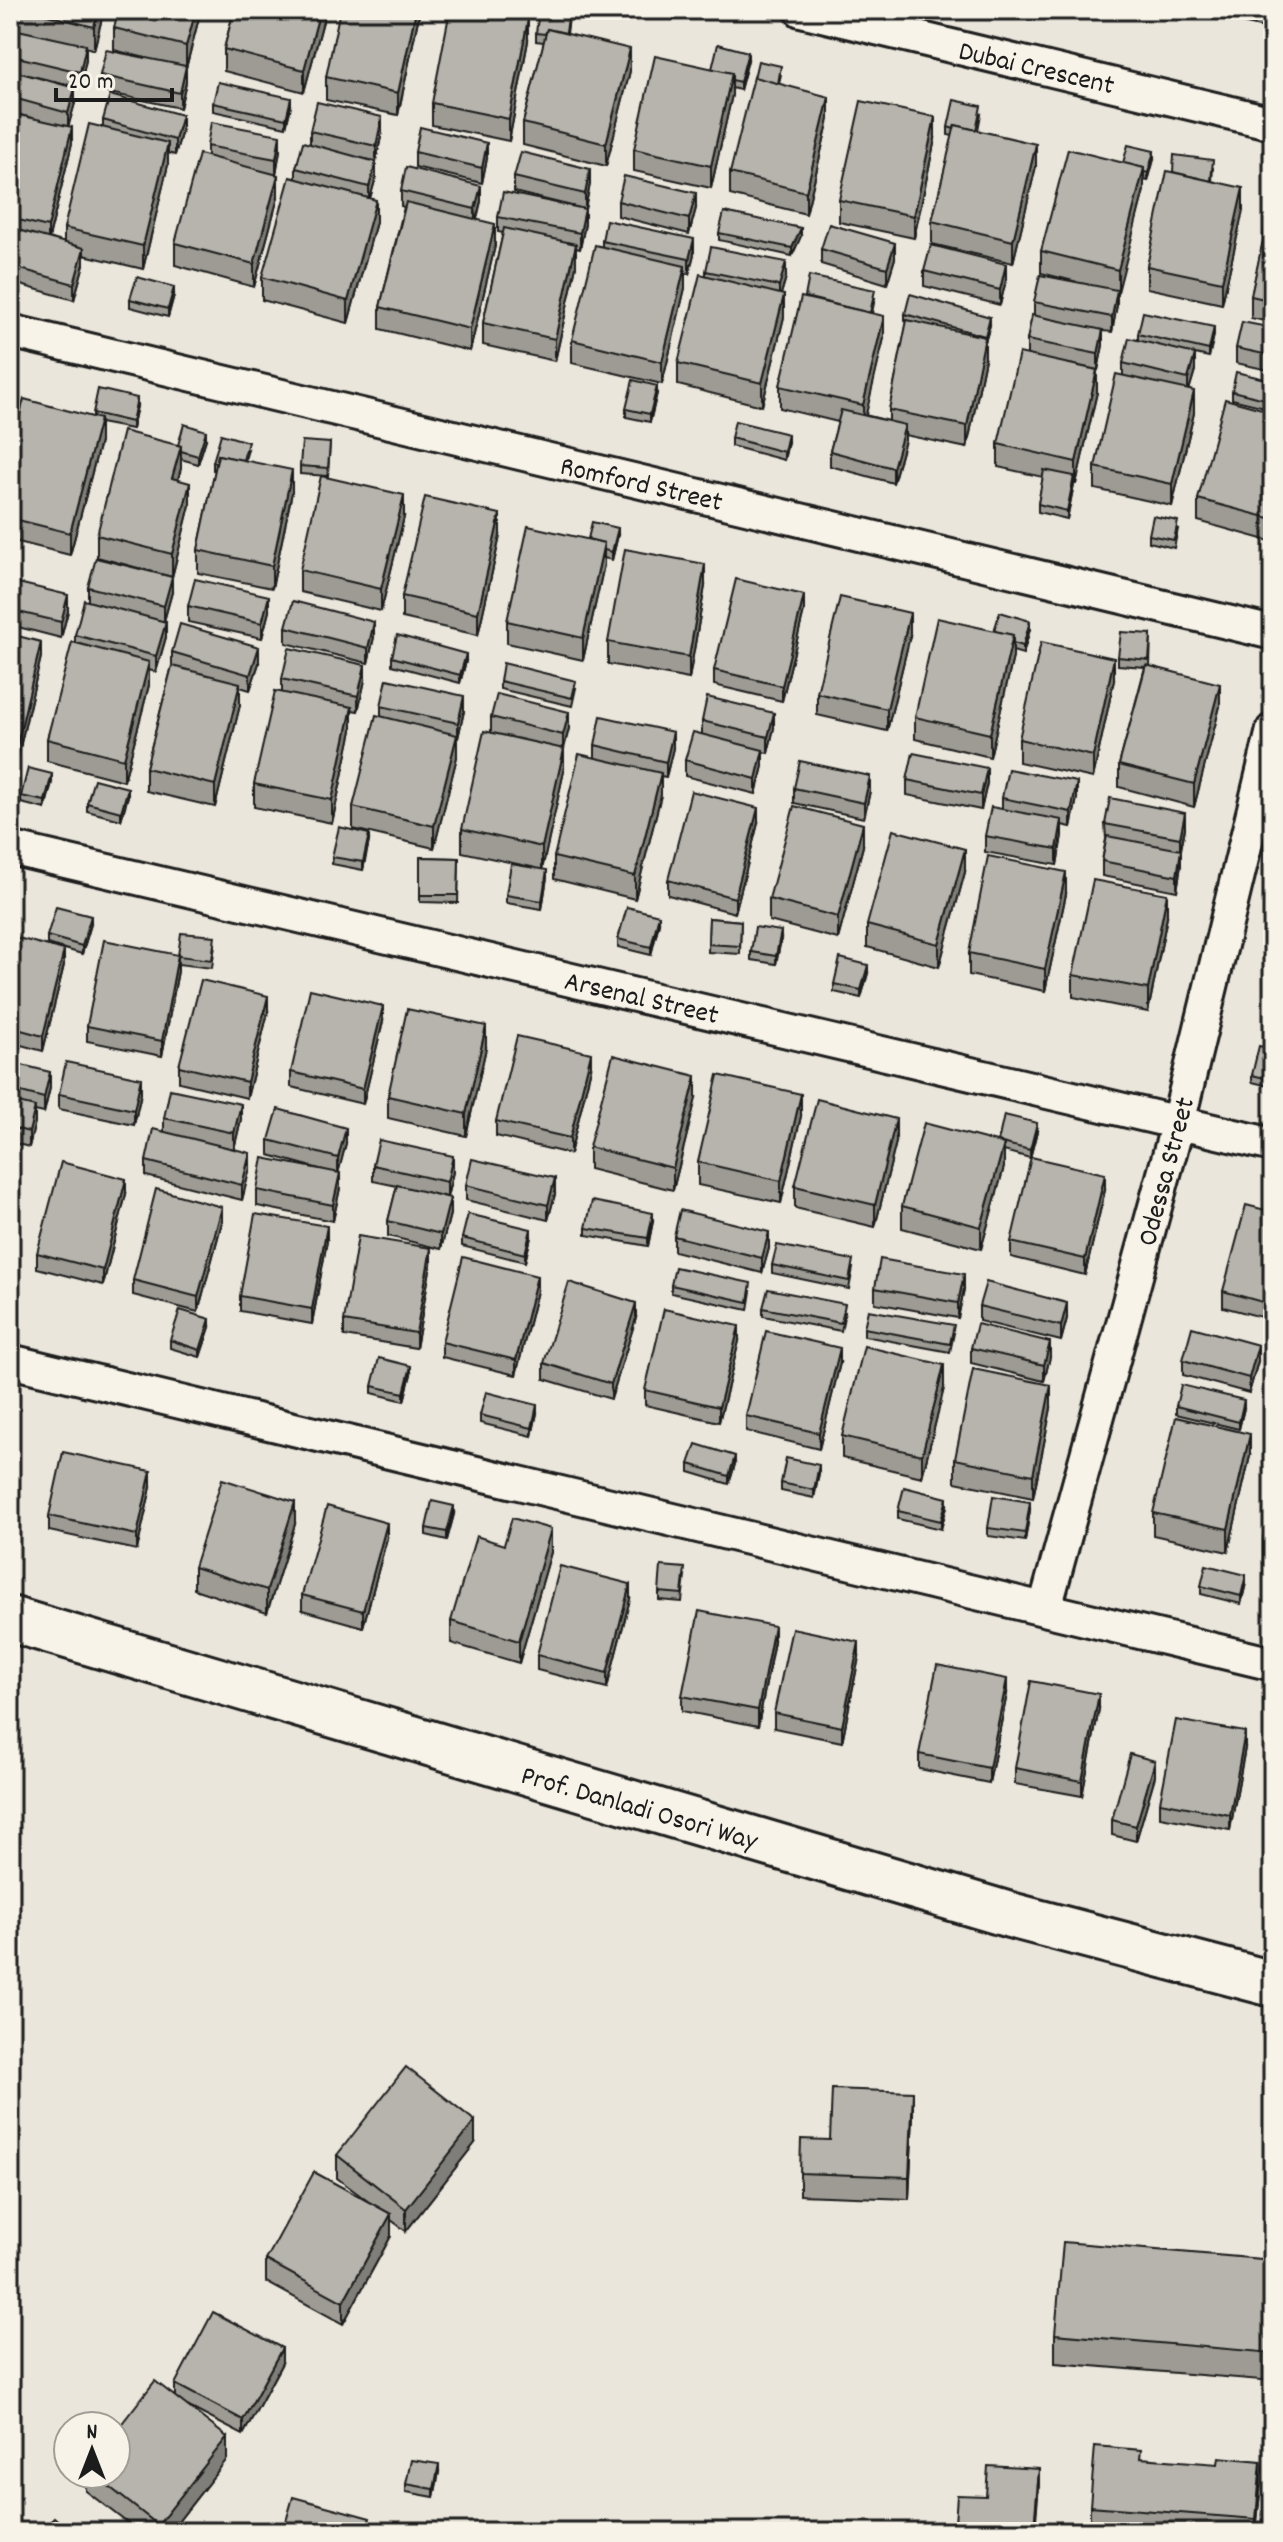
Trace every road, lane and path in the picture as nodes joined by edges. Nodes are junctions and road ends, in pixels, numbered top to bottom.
1 (801, 10) edge
2 (1273, 123) edge
3 (10, 331) edge
4 (1273, 633) edge
5 (1273, 730) edge
6 (10, 848) edge
7 (1178, 1123) junction
8 (1273, 1145) edge
9 (10, 1361) edge
10 (1045, 1608) junction
11 (10, 1619) edge
12 (1273, 1664) edge
13 (1273, 1984) edge

1 - 2 street, Dubai Crescent
3 - 4 street, Romford Street
5 - 7 street, Odessa Street
6 - 7 street, Arsenal Street
7 - 8 street, Arsenal Street
7 - 10 street, Odessa Street
9 - 10 street
10 - 12 street
11 - 13 street, Prof. Danladi Osori Way

